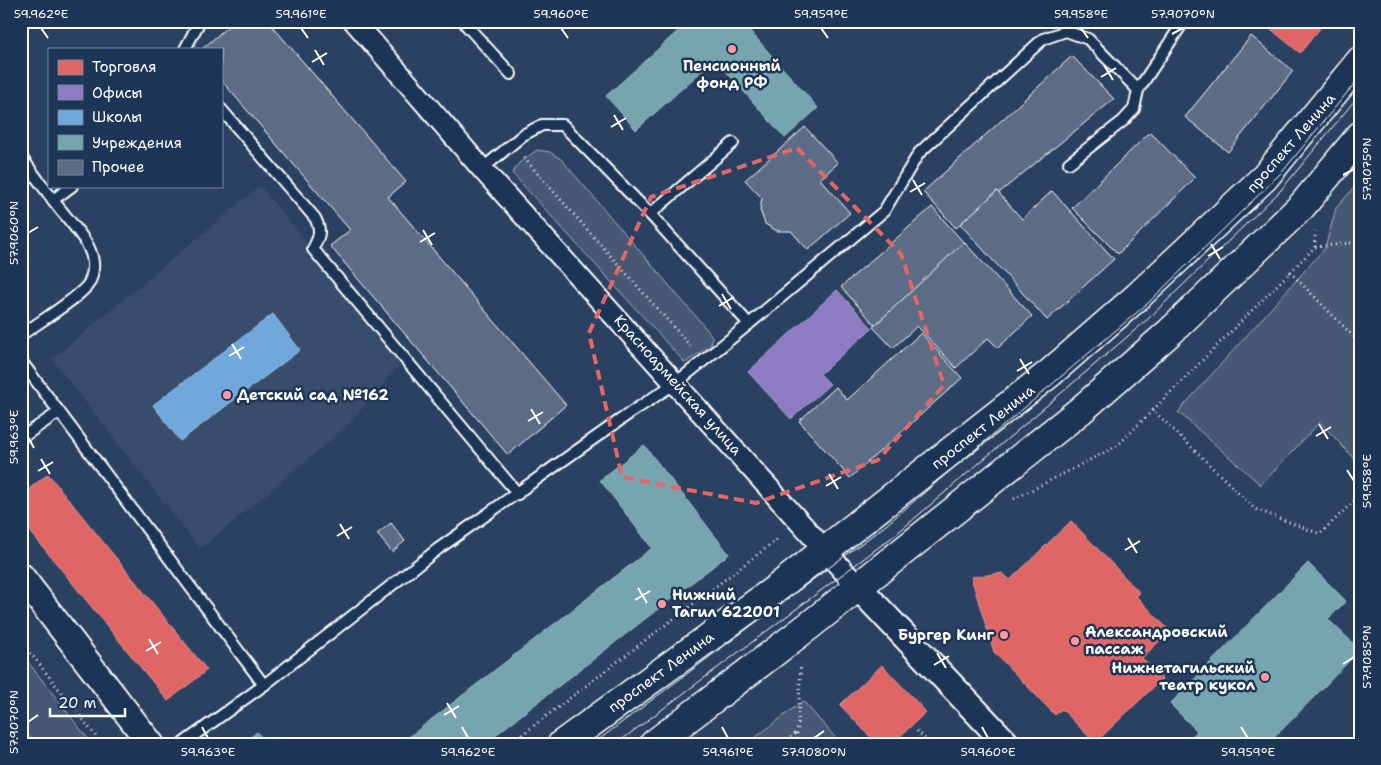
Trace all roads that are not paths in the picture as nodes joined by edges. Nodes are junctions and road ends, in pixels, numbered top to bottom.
1 (200, 21) edge
2 (354, 21) edge
3 (466, 21) edge
4 (1184, 21) edge
5 (186, 48) edge
6 (1360, 61) edge
7 (510, 74) dead end
8 (1138, 90) junction
9 (222, 110) edge
10 (1360, 136) edge
11 (732, 143) dead end
12 (21, 157) edge
13 (1068, 162) dead end
14 (482, 168) junction
15 (69, 188) edge
16 (53, 200) junction
17 (650, 214) junction
18 (749, 324) junction
19 (21, 335) edge
20 (21, 361) edge
21 (677, 382) junction
22 (59, 412) junction
23 (21, 438) edge
24 (518, 494) junction
25 (825, 549) junction
26 (21, 576) edge
27 (858, 587) junction
28 (264, 685) junction
29 (151, 744) edge
30 (182, 744) edge
31 (562, 744) edge
32 (654, 744) edge
33 (1006, 744) edge

1 - 5 lane
2 - 14 street, Красноармейская улица
3 - 7 lane
4 - 8 lane
6 - 25 main road, проспект Ленина
8 - 13 lane
8 - 18 lane
9 - 24 lane
10 - 27 main road
11 - 17 lane
12 - 16 lane
14 - 17 lane
14 - 21 street, Красноармейская улица
15 - 16 lane
16 - 19 lane
17 - 18 lane
18 - 21 lane
20 - 22 lane
21 - 24 lane
21 - 25 street, Красноармейская улица
22 - 23 lane
22 - 28 lane
24 - 28 lane
25 - 27 street, Красноармейская улица
25 - 31 main road, проспект Ленина
26 - 29 street
27 - 32 main road
27 - 33 street, Красноармейская улица
28 - 30 lane

